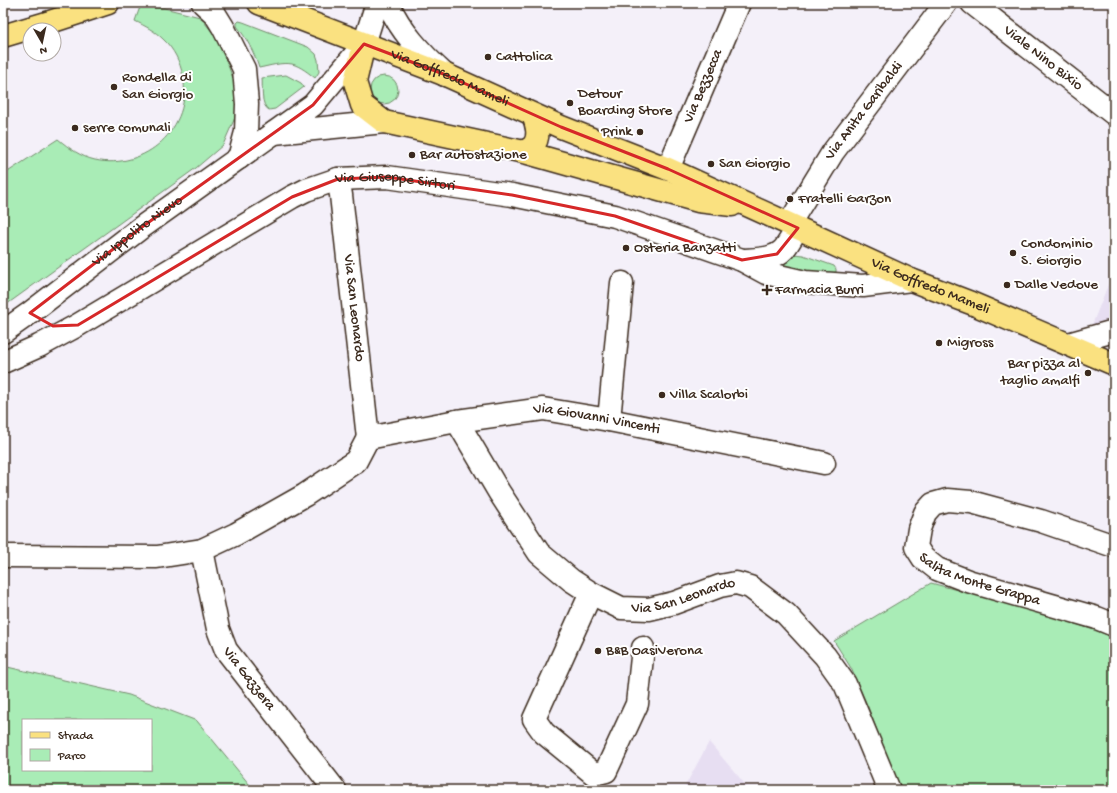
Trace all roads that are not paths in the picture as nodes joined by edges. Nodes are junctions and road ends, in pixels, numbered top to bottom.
1 (203, 3) edge
2 (259, 3) edge
3 (377, 3) edge
4 (388, 3) edge
5 (739, 3) edge
6 (946, 3) edge
7 (972, 3) edge
8 (106, 4) edge
9 (3, 36) edge
10 (364, 44) junction
11 (446, 75) junction
12 (1114, 114) edge
13 (533, 115) junction
14 (384, 122) junction
15 (273, 134) junction
16 (586, 137) junction
17 (524, 152) junction
18 (239, 158) junction
19 (572, 165) junction
20 (668, 169) junction
21 (338, 179) junction
22 (748, 206) junction
23 (793, 226) junction
24 (742, 260) junction
25 (911, 280) junction
26 (622, 283) dead end
27 (30, 313) junction
28 (78, 325) junction
29 (1114, 330) edge
30 (3, 332) edge
31 (1068, 344) junction
32 (3, 362) edge
33 (1114, 364) edge
34 (457, 420) junction
35 (609, 420) junction
36 (368, 438) junction
37 (824, 463) dead end
38 (1114, 546) edge
39 (202, 550) junction
40 (3, 556) edge
41 (591, 593) junction
42 (1114, 626) edge
43 (643, 648) dead end
44 (335, 790) edge
45 (889, 790) edge

1 - 18 street
2 - 10 main road, Via Goffredo Mameli
3 - 10 street
4 - 11 street
5 - 20 street, Via Bezzecca
6 - 23 street, Via Anita Garibaldi
7 - 12 street, Viale Nino Bixio
8 - 9 main road
10 - 11 main road, Via Goffredo Mameli
10 - 14 main road, Via Goffredo Mameli
10 - 15 street, Via Ippolito Nievo
11 - 13 main road, Via Goffredo Mameli
13 - 16 main road, Via Goffredo Mameli
13 - 17 main road
14 - 15 street, Via Ippolito Nievo
14 - 17 main road, Via Goffredo Mameli
15 - 18 street, Via Ippolito Nievo
16 - 19 main road
16 - 20 main road, Via Goffredo Mameli
17 - 19 main road, Via Goffredo Mameli
18 - 27 street, Via Ippolito Nievo
19 - 22 main road, Via Goffredo Mameli
20 - 22 main road, Via Goffredo Mameli
21 - 24 street, Via Giuseppe Sirtori
21 - 28 street, Via Giuseppe Sirtori
21 - 36 street, Via San Leonardo
22 - 23 main road, Via Goffredo Mameli
23 - 24 street, Via Giuseppe Sirtori
23 - 25 main road, Via Goffredo Mameli
24 - 25 street, Via Giuseppe Sirtori
25 - 31 main road, Via Goffredo Mameli
26 - 35 street
27 - 28 street, Via Giuseppe Sirtori
27 - 30 street, Via Ippolito Nievo
28 - 32 street, Via Giuseppe Sirtori
29 - 31 street
31 - 33 main road, Via Goffredo Mameli
34 - 35 street, Via Giovanni Vincenti
34 - 36 street, Via Giovanni Vincenti
34 - 41 street, Via San Leonardo
35 - 37 street, Via Giovanni Vincenti
36 - 39 street
38 - 42 street, Salita Monte Grappa
39 - 40 street
39 - 44 street, Via Gazzera
41 - 43 street
41 - 45 street, Via San Leonardo

